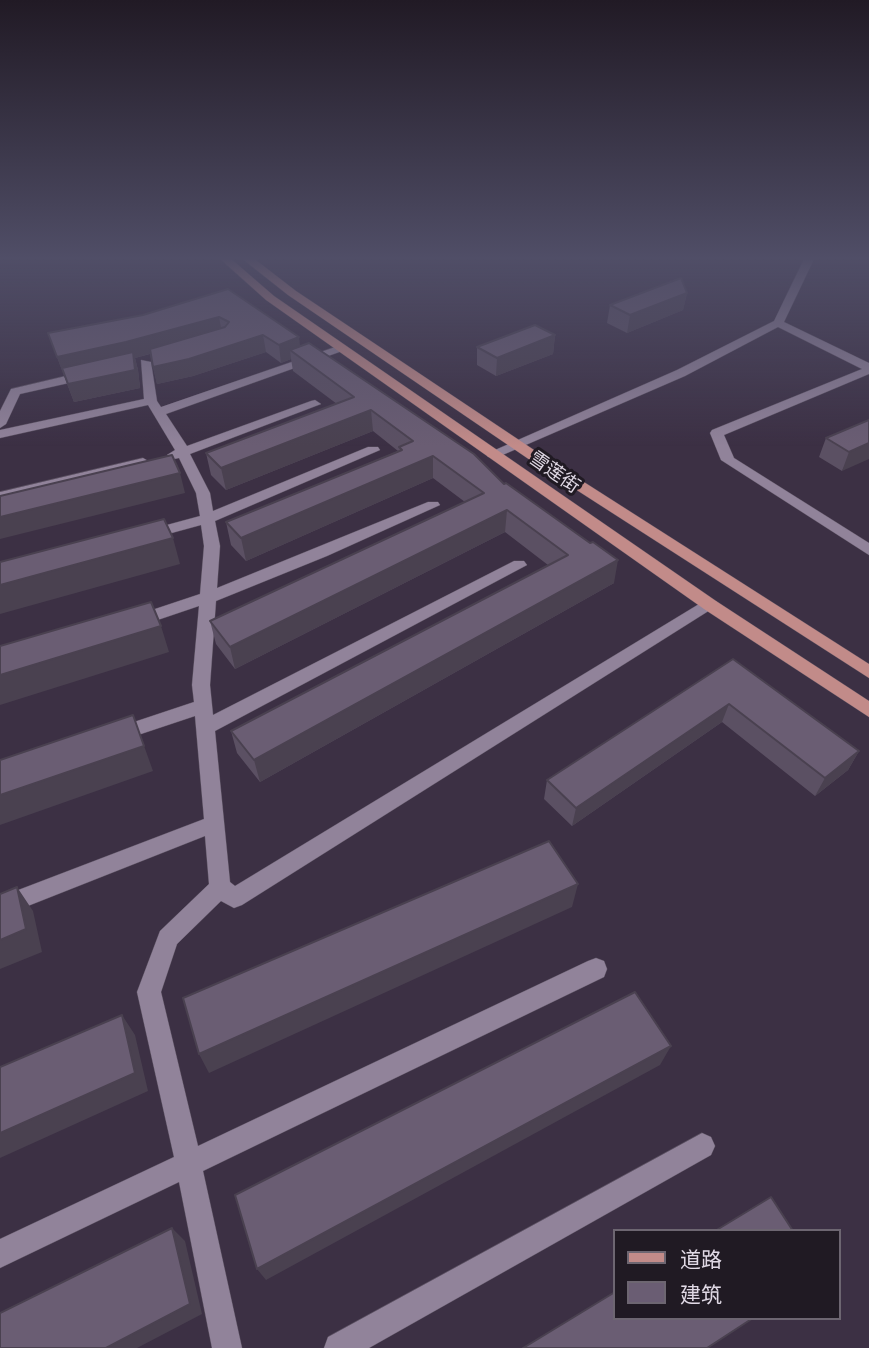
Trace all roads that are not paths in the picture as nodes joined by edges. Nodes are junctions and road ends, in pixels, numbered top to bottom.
1 (301, 320) edge
2 (332, 320) edge
3 (779, 320) edge
4 (778, 323) junction
5 (341, 348) junction
6 (145, 362) dead end
7 (869, 369) edge
8 (96, 373) edge
9 (315, 404) dead end
10 (155, 407) junction
11 (0, 424) edge
12 (0, 435) edge
13 (516, 444) junction
14 (373, 450) dead end
15 (183, 453) junction
16 (493, 454) junction
17 (0, 496) edge
18 (433, 505) dead end
19 (207, 519) junction
20 (129, 539) edge
21 (869, 550) edge
22 (519, 565) dead end
23 (207, 600) junction
24 (710, 605) junction
25 (117, 627) edge
26 (869, 673) edge
27 (203, 706) junction
28 (869, 710) edge
29 (205, 728) junction
30 (101, 740) edge
31 (214, 824) junction
32 (220, 887) junction
33 (0, 907) edge
34 (596, 969) dead end
35 (702, 1146) dead end
36 (189, 1165) junction
37 (0, 1254) edge
38 (227, 1348) edge
39 (339, 1348) edge

1 - 5 main road, 雪莲街
2 - 13 main road, 雪莲街
3 - 4 street
4 - 7 street
4 - 13 street
5 - 10 street
5 - 16 main road, 雪莲街
6 - 10 street
7 - 21 street
8 - 11 street
9 - 15 street
10 - 12 street
10 - 15 street
13 - 16 street
13 - 26 main road, 雪莲街
14 - 19 street
15 - 17 street
15 - 19 street
16 - 24 main road, 雪莲街
18 - 23 street
19 - 20 street
19 - 23 street
22 - 29 street
23 - 25 street
23 - 27 street
24 - 28 main road, 雪莲街
24 - 32 street
27 - 29 street
27 - 30 street
29 - 31 street
31 - 32 street
31 - 33 street
32 - 36 street
34 - 36 street
35 - 39 street
36 - 37 street
36 - 38 street

